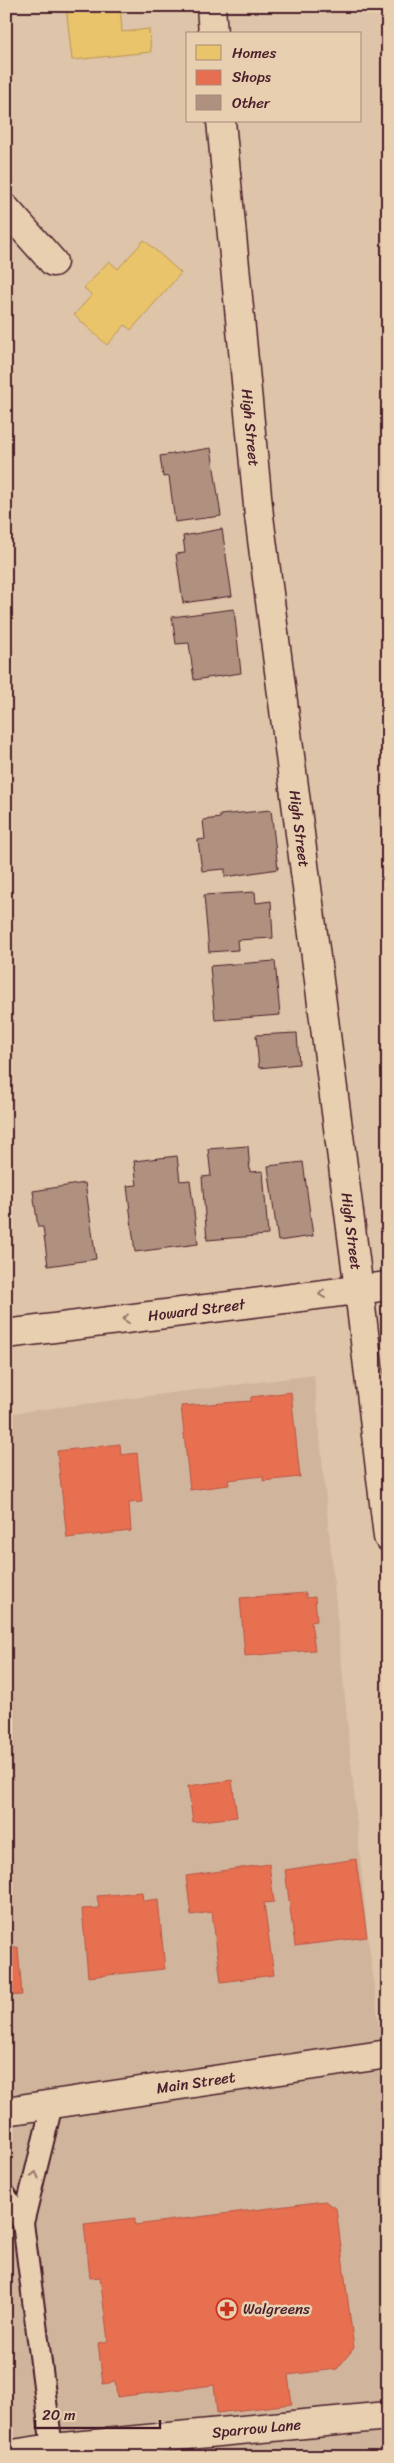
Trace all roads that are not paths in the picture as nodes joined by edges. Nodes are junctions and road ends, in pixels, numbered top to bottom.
1 (211, 6) edge
2 (213, 32) edge
3 (221, 122) edge
4 (6, 208) edge
5 (53, 262) dead end
6 (388, 1286) edge
7 (359, 1290) junction
8 (6, 1334) edge
9 (388, 1537) edge
10 (388, 2054) edge
11 (52, 2105) junction
12 (6, 2111) edge
13 (6, 2196) edge
14 (14, 2224) edge
15 (388, 2416) edge
16 (52, 2448) junction
17 (6, 2455) edge

1 - 2 street
3 - 7 street, High Street
4 - 5 street
6 - 7 street, Howard Street
7 -> 8 street, Howard Street
7 - 9 street, High Street
10 - 11 street, Main Street
11 - 12 street, Main Street
14 -> 11 lane
13 - 14 lane
14 - 16 lane
15 - 16 street, Sparrow Lane
16 - 17 street, Sparrow Lane

